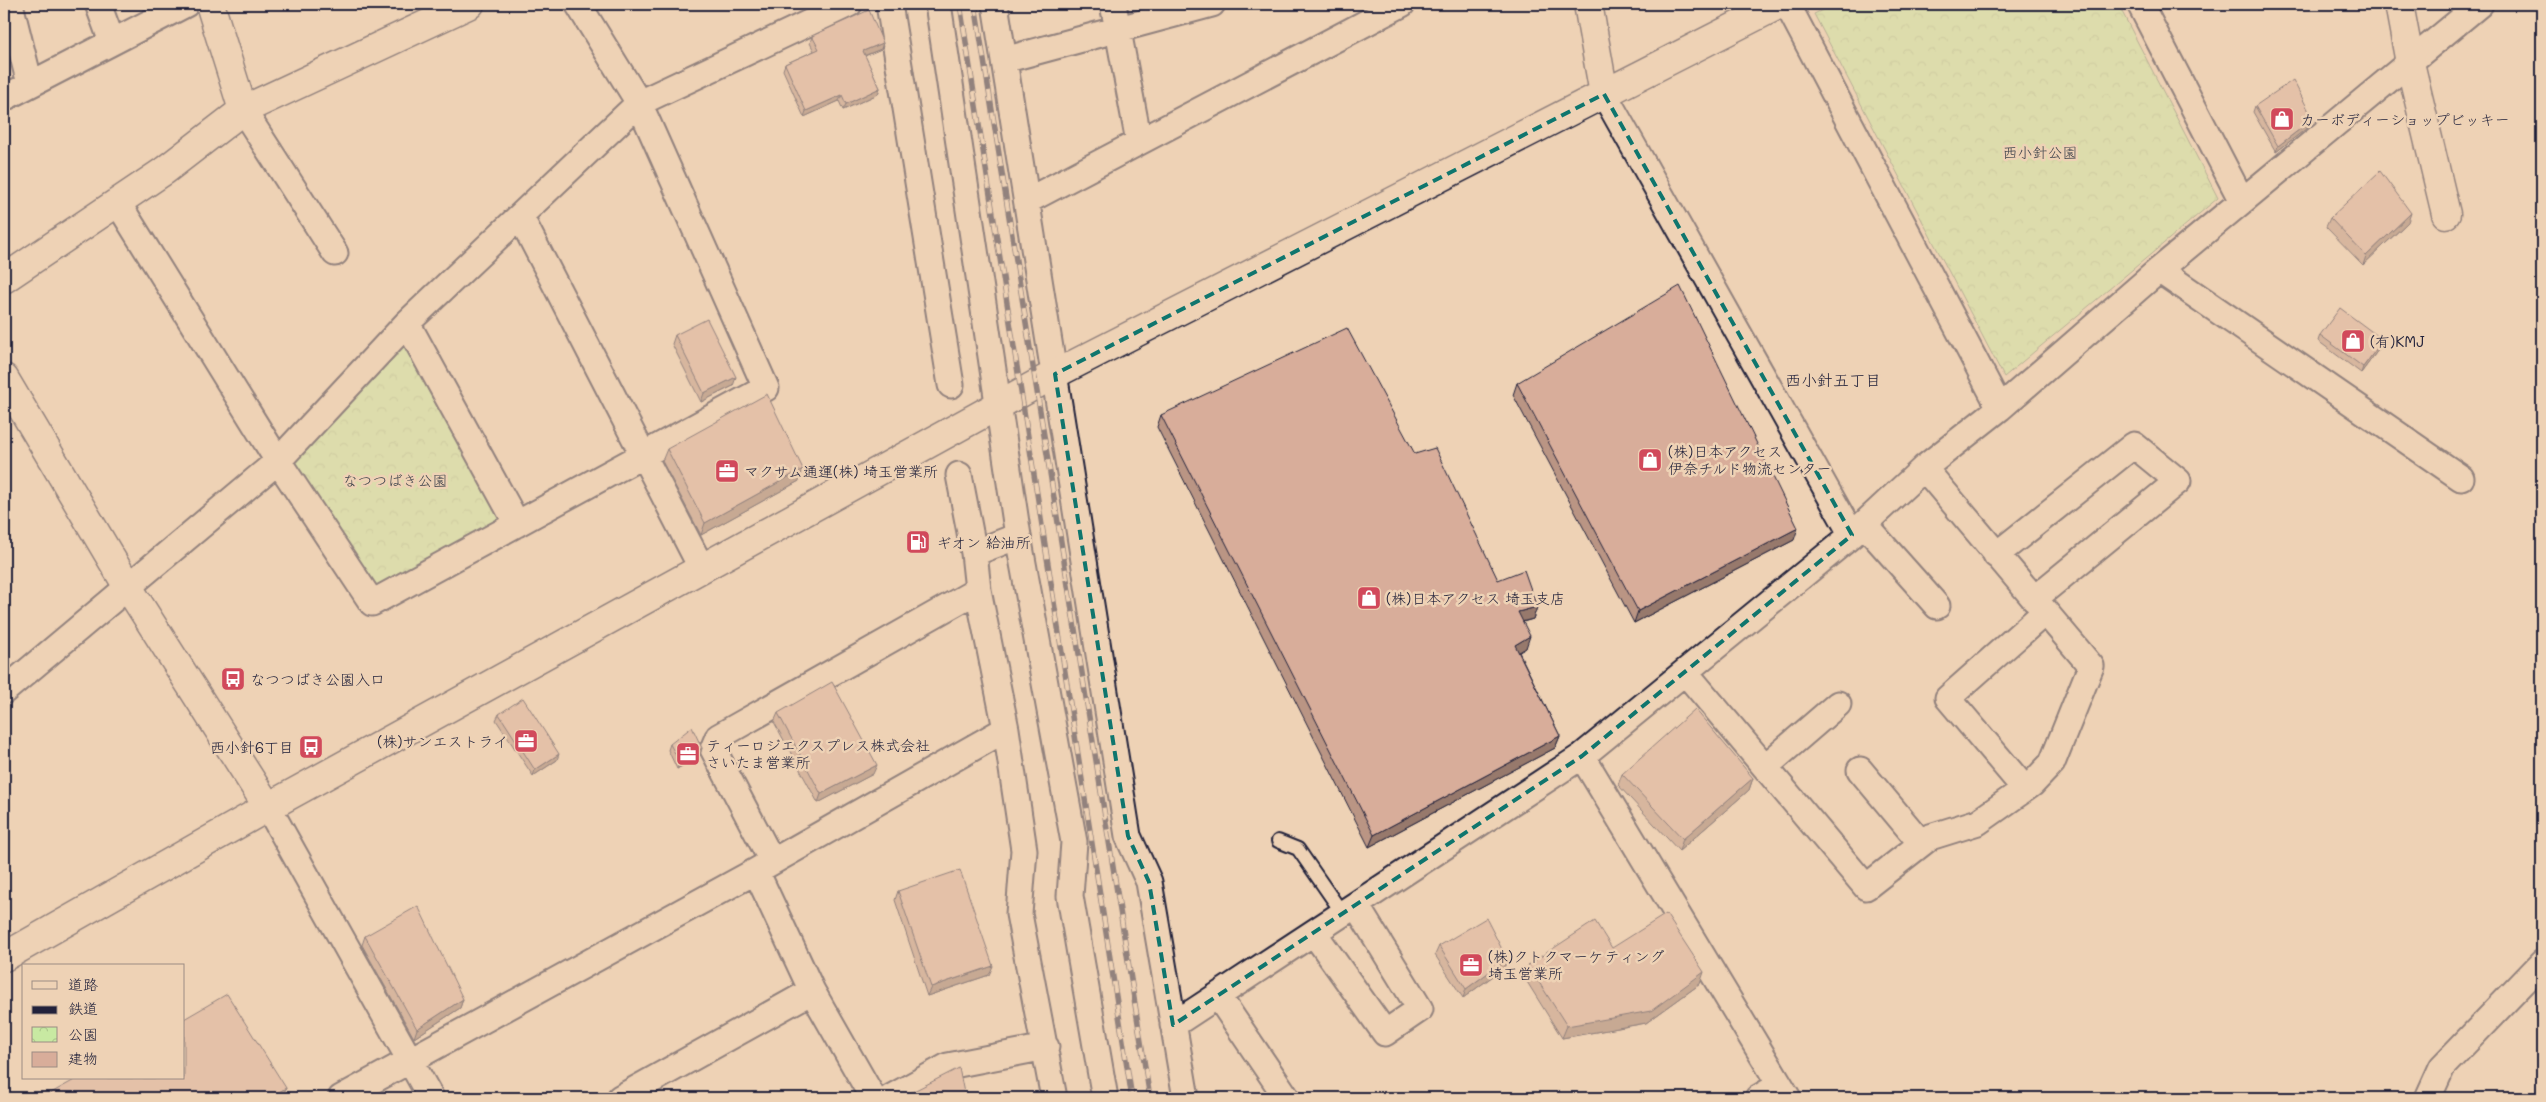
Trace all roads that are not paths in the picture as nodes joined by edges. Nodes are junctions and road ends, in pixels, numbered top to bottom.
1 (10, 4) edge
2 (98, 4) edge
3 (186, 4) edge
4 (210, 4) edge
5 (470, 4) edge
6 (578, 4) edge
7 (849, 4) edge
8 (889, 4) edge
9 (938, 4) edge
10 (995, 4) edge
11 (1113, 4) edge
12 (1212, 4) edge
13 (1402, 4) edge
14 (1588, 4) edge
15 (1780, 4) edge
16 (1787, 4) edge
17 (2140, 4) edge
18 (2399, 4) edge
19 (2480, 4) edge
20 (1118, 30) junction
21 (112, 42) junction
22 (1004, 60) junction
23 (2410, 63) junction
24 (30, 84) junction
25 (1604, 94) junction
26 (4, 98) edge
27 (639, 102) junction
28 (243, 110) junction
29 (1139, 142) junction
30 (1027, 201) junction
31 (2242, 201) junction
32 (118, 203) junction
33 (2446, 214) dead end
34 (520, 216) junction
35 (335, 253) dead end
36 (2159, 270) junction
37 (4, 280) edge
38 (407, 323) junction
39 (1055, 374) junction
40 (4, 378) edge
41 (951, 385) dead end
42 (997, 406) junction
43 (2000, 408) junction
44 (644, 456) junction
45 (278, 461) junction
46 (1924, 468) junction
47 (958, 475) dead end
48 (2461, 478) dead end
49 (517, 524) junction
50 (1858, 530) junction
51 (1018, 536) junction
52 (974, 553) junction
53 (1996, 555) junction
54 (701, 567) junction
55 (128, 587) junction
56 (978, 590) junction
57 (1937, 606) dead end
58 (2039, 606) junction
59 (1685, 672) junction
60 (4, 691) edge
61 (1838, 704) dead end
62 (1006, 729) junction
63 (1582, 756) junction
64 (1765, 767) junction
65 (1860, 770) dead end
66 (2025, 789) junction
67 (268, 807) junction
68 (1278, 841) dead end
69 (1922, 844) junction
70 (764, 866) junction
71 (1350, 909) junction
72 (1314, 933) junction
73 (4, 957) edge
74 (2542, 963) edge
75 (812, 991) junction
76 (1218, 996) junction
77 (1173, 1025) junction
78 (1046, 1047) junction
79 (409, 1060) junction
80 (1784, 1092) edge
81 (341, 1098) edge
82 (430, 1098) edge
83 (620, 1098) edge
84 (873, 1098) edge
85 (890, 1098) edge
86 (1054, 1098) edge
87 (1105, 1098) edge
88 (1186, 1098) edge
89 (1287, 1098) edge
90 (1758, 1098) edge
91 (2428, 1098) edge

1 - 24 street
2 - 21 street
3 - 21 street
4 - 28 street
5 - 28 street
6 - 27 street
7 - 27 street
8 - 41 street
9 - 42 street
10 - 22 street
11 - 20 street
12 - 20 street
13 - 29 street
14 - 25 street
15 - 25 street
16 - 43 street
17 - 31 street
18 - 23 street
19 - 23 street
20 - 22 street
20 - 29 street
21 - 24 street
22 - 30 street
23 - 31 street
23 - 33 street
24 - 26 street
25 - 39 street
25 - 50 street
27 - 34 street
27 - 44 street
28 - 32 street
28 - 35 street
29 - 30 street
30 - 39 street
31 - 36 street
32 - 37 street
32 - 45 street
34 - 38 street
34 - 44 street
36 - 43 street
36 - 48 street
38 - 45 street
38 - 49 street
39 - 42 street
39 - 77 street
40 - 55 street
42 - 51 street
42 - 54 street
43 - 46 street
44 - 49 street
44 - 54 street
45 - 49 street
45 - 55 street
46 - 50 street
46 - 53 street
47 - 52 street
50 - 57 street
50 - 59 street
51 - 52 street
51 - 87 street
52 - 56 street
53 - 58 street
53 - 58 street
54 - 67 street
55 - 60 street
55 - 67 street
56 - 62 street
56 - 70 street
58 - 66 street
58 - 66 street
59 - 63 street
59 - 64 street
61 - 64 street
62 - 70 street
62 - 78 street
63 - 71 street
63 - 80 street
64 - 69 street
65 - 69 street
66 - 69 street
67 - 73 street
67 - 79 street
68 - 71 lane
70 - 75 street
70 - 79 street
71 - 72 street
71 - 72 street
72 - 76 street
74 - 91 street
75 - 83 street
75 - 84 street
76 - 77 street
76 - 89 street
77 - 88 street
78 - 85 street
78 - 86 street
79 - 81 street
79 - 82 street
80 - 90 street

